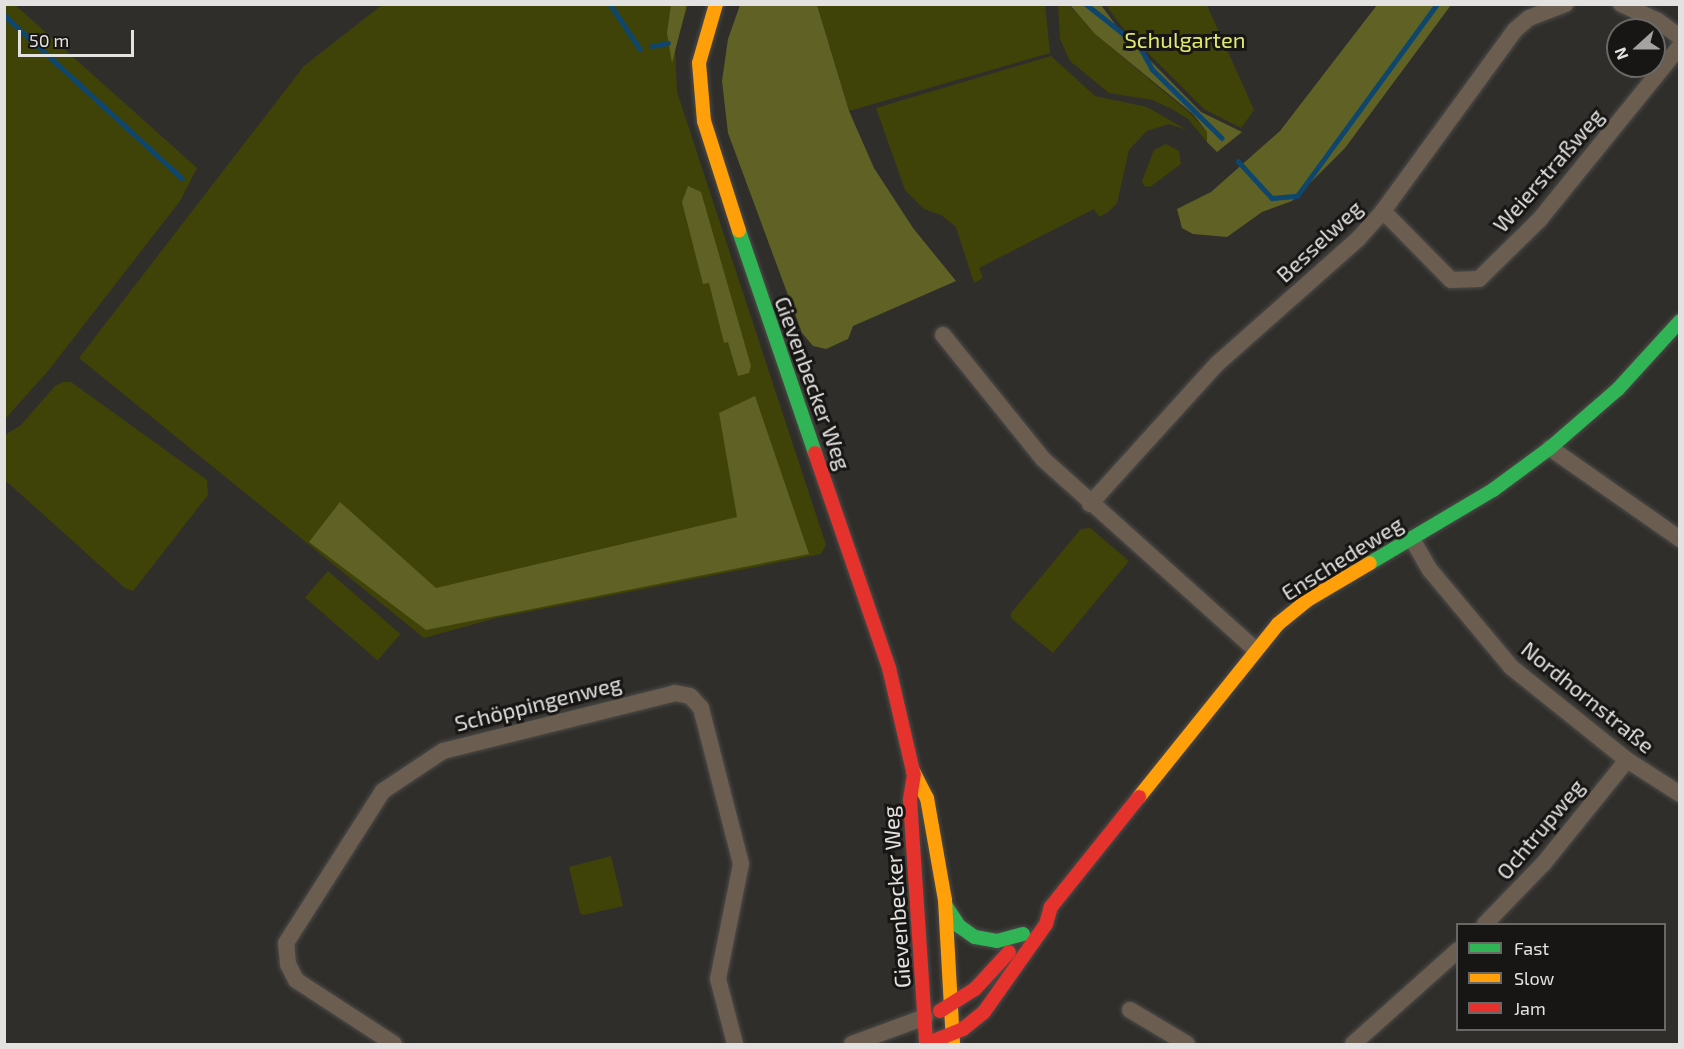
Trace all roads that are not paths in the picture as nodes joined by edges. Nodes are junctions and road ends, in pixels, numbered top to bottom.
1 (716, 4) edge
2 (1565, 4) edge
3 (1621, 4) edge
4 (1680, 37) edge
5 (1680, 46) edge
6 (1383, 211) junction
7 (1680, 321) edge
8 (943, 335) dead end
9 (1550, 448) junction
10 (1090, 504) junction
11 (1412, 539) junction
12 (1680, 539) edge
13 (1255, 649) junction
14 (1627, 760) junction
15 (914, 774) junction
16 (1680, 795) edge
17 (945, 905) junction
18 (1051, 908) junction
19 (1486, 923) edge
20 (1023, 934) junction
21 (1456, 952) edge
22 (952, 1005) junction
23 (1130, 1010) dead end
24 (925, 1017) junction
25 (953, 1039) edge
26 (394, 1044) edge
27 (735, 1044) edge
28 (852, 1044) edge
29 (924, 1044) edge
30 (1187, 1044) edge
31 (1353, 1044) edge

1 - 15 main road, Gievenbecker Weg
2 - 6 street, Besselweg
3 - 4 street
5 - 6 street, Weierstraßweg
6 - 10 street, Besselweg
7 - 9 main road, Enschedeweg
8 - 10 street
9 - 11 main road, Enschedeweg
9 - 12 street
10 - 13 street
11 - 13 main road, Enschedeweg
11 - 14 street, Nordhornstraße
13 - 18 main road, Enschedeweg
14 - 16 street, Nordhornstraße
14 - 19 street, Ochtrupweg
15 - 17 main road, Gievenbecker Weg
15 - 24 main road, Gievenbecker Weg
17 - 20 main road
17 - 22 main road, Gievenbecker Weg
18 - 20 main road, Enschedeweg
18 - 25 main road, Enschedeweg
20 - 22 main road, Enschedeweg
21 - 31 street
22 - 24 main road, Enschedeweg
22 - 25 main road, Gievenbecker Weg
23 - 30 street
24 - 28 street
24 - 29 main road, Gievenbecker Weg
25 - 29 main road, Enschedeweg
26 - 27 street, Schöppingenweg

